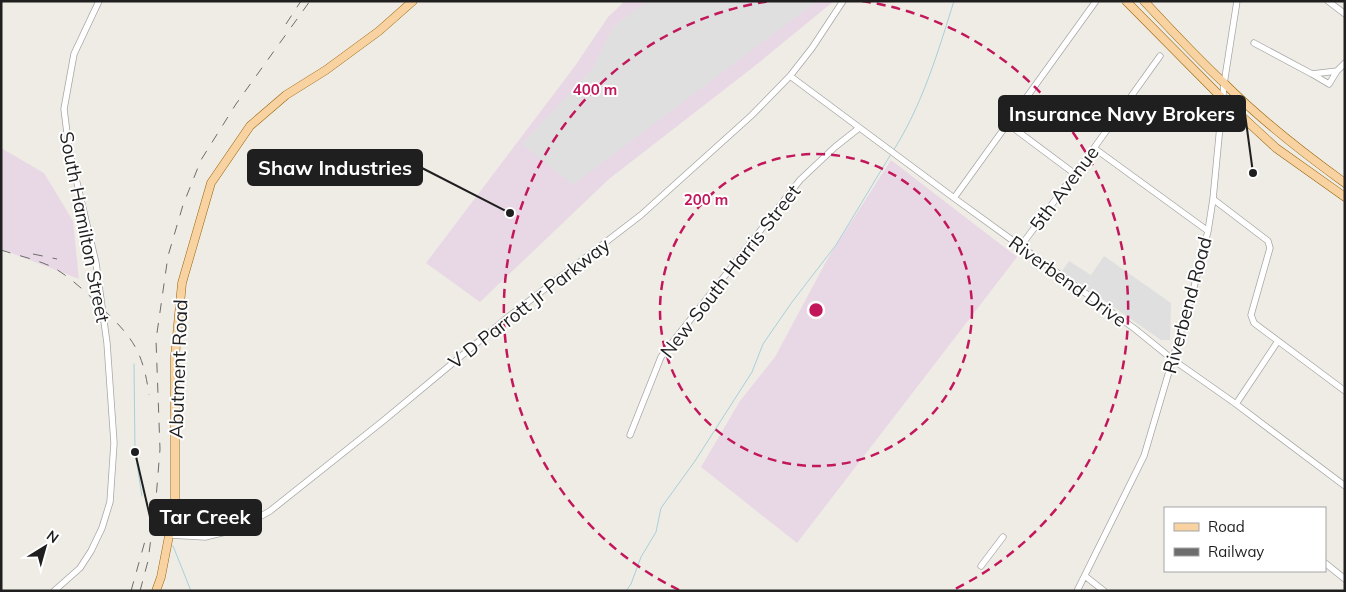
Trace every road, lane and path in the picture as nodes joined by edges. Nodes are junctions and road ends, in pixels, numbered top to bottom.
1 (413, 1) edge
2 (844, 1) edge
3 (1096, 1) edge
4 (1126, 1) edge
5 (1144, 1) edge
6 (1237, 1) edge
7 (1328, 1) edge
8 (98, 2) edge
9 (1345, 14) edge
10 (1254, 43) dead end
11 (1160, 56) dead end
12 (1345, 63) edge
13 (1337, 71) junction
14 (1326, 72) junction
15 (1312, 74) junction
16 (790, 76) junction
17 (1224, 84) junction
18 (1328, 84) junction
19 (1223, 99) junction
20 (1008, 124) junction
21 (859, 128) junction
22 (1094, 148) junction
23 (1075, 174) junction
24 (1345, 183) edge
25 (1345, 197) edge
26 (954, 198) junction
27 (1213, 199) junction
28 (1208, 231) junction
29 (1020, 247) junction
30 (1278, 341) junction
31 (1172, 359) junction
32 (1345, 391) edge
33 (1236, 404) junction
34 (630, 434) dead end
35 (1345, 486) edge
36 (170, 534) junction
37 (1003, 537) dead end
38 (1326, 564) edge
39 (980, 566) dead end
40 (1085, 576) junction
41 (1345, 580) edge
42 (54, 591) edge
43 (156, 591) edge
44 (1077, 591) edge
45 (1104, 591) edge

1 - 36 main road, Abutment Road
2 - 16 street, V D Parrott Jr Parkway
3 - 20 street
4 - 19 main road
5 - 17 main road
6 - 17 street, Riverbend Road
7 - 9 street
8 - 42 street, South Hamilton Street
10 - 15 street
11 - 22 street, 5th Avenue
12 - 13 street
13 - 14 street
13 - 18 street
14 - 15 street
14 - 18 street
15 - 18 street
16 - 21 street, Riverbend Drive
16 - 36 street, V D Parrott Jr Parkway
17 - 19 street, Riverbend Road
17 - 24 main road
19 - 25 main road
19 - 27 street, Riverbend Road
20 - 23 street
20 - 26 street
21 - 26 street, Riverbend Drive
21 - 34 street, New South Harris Street
22 - 23 street, 5th Avenue
22 - 28 street
23 - 29 street, 5th Avenue
26 - 29 street, Riverbend Drive
27 - 28 street, Riverbend Road
27 - 30 street
28 - 31 street, Riverbend Road
29 - 31 street, Riverbend Drive
30 - 32 street
30 - 33 street
31 - 33 street, Riverbend Drive
31 - 40 street, Riverbend Road
33 - 35 street, Riverbend Drive
36 - 43 main road, Abutment Road
37 - 39 street
38 - 41 street
40 - 44 street, Riverbend Road
40 - 45 street

